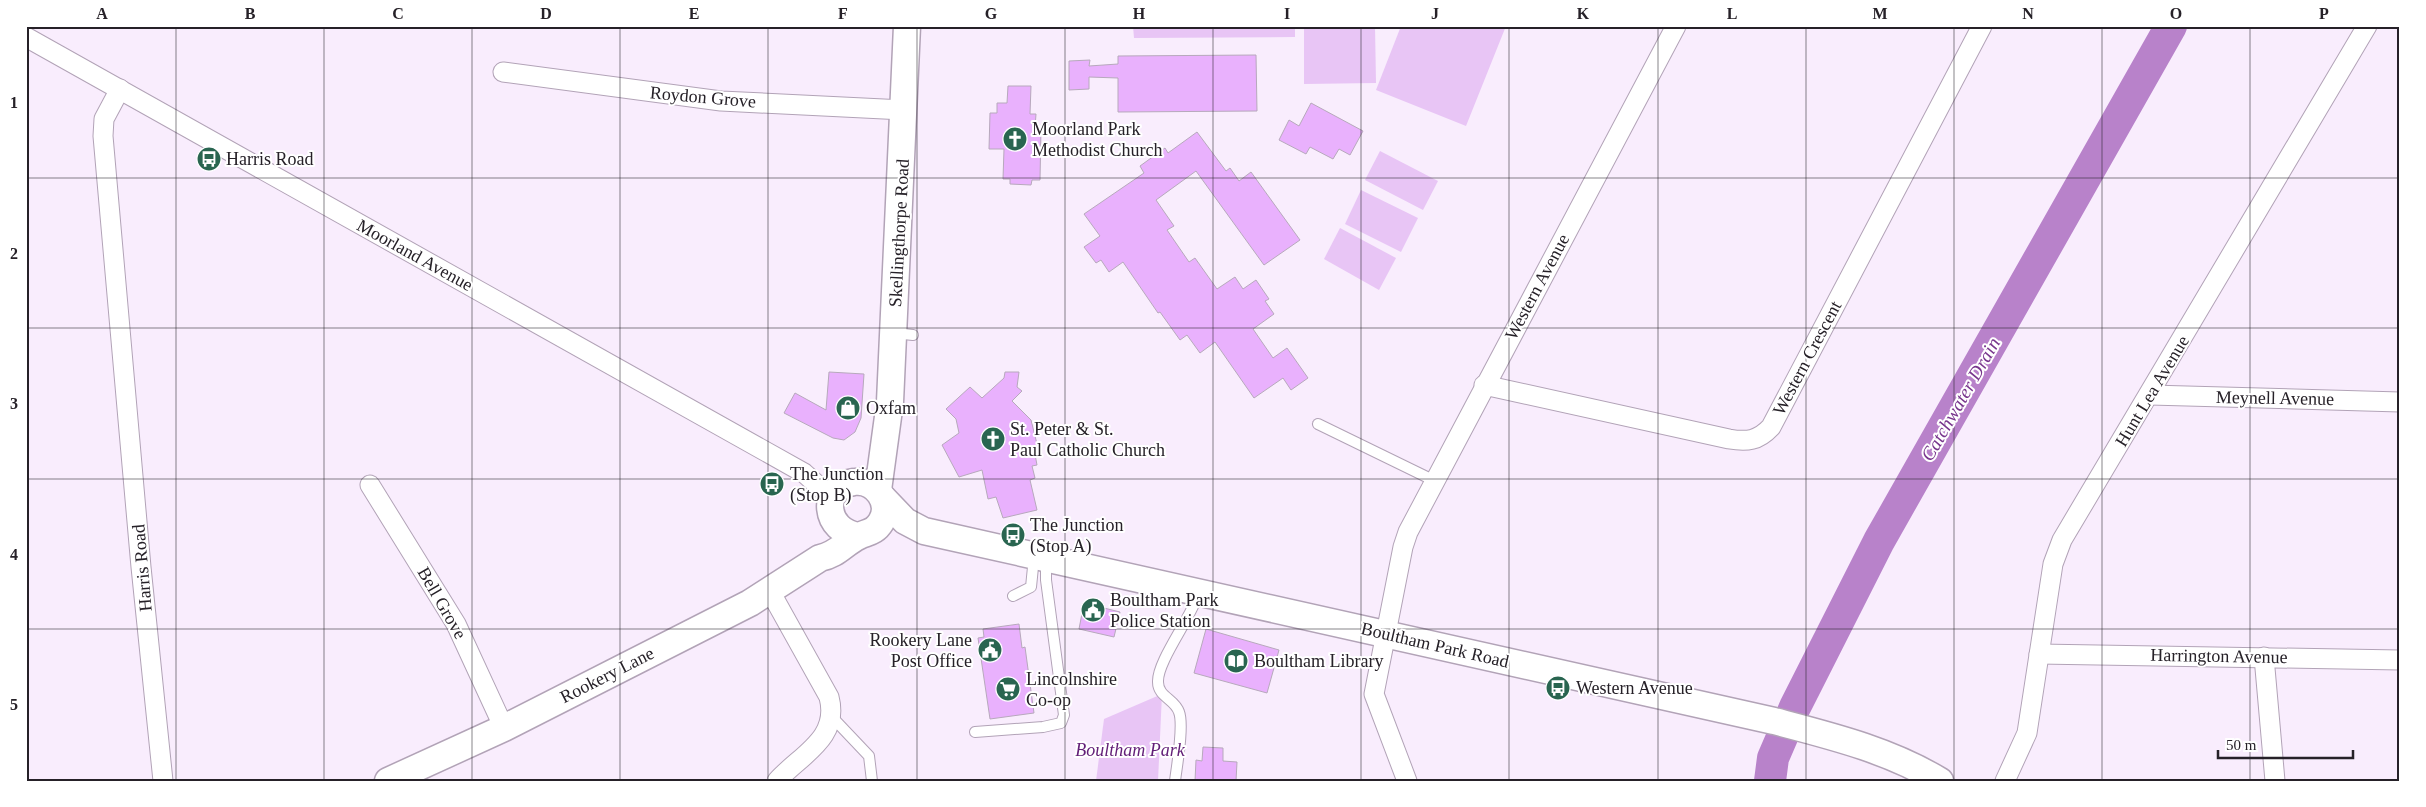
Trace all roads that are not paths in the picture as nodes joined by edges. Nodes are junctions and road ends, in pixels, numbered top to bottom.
1 (907, 26) edge
2 (1676, 26) edge
3 (1982, 26) edge
4 (2367, 26) edge
5 (26, 37) edge
6 (503, 72) dead end
7 (120, 90) junction
8 (904, 110) junction
9 (1484, 385) junction
10 (2150, 395) junction
11 (2400, 402) edge
12 (1318, 424) dead end
13 (804, 473) junction
14 (1435, 481) junction
15 (370, 485) dead end
16 (856, 494) junction
17 (924, 531) junction
18 (868, 532) junction
19 (820, 558) junction
20 (1040, 558) junction
21 (770, 591) junction
22 (1200, 591) junction
23 (1013, 596) dead end
24 (1386, 633) junction
25 (2038, 654) junction
26 (2264, 657) junction
27 (2400, 660) edge
28 (832, 717) junction
29 (504, 728) junction
30 (975, 732) dead end
31 (163, 781) edge
32 (388, 781) edge
33 (777, 781) edge
34 (872, 781) edge
35 (1175, 781) edge
36 (1407, 781) edge
37 (1940, 781) edge
38 (2005, 781) edge
39 (2275, 781) edge

1 - 8 street, Skellingthorpe Road
2 - 9 street, Western Avenue
3 - 9 street, Western Crescent
4 - 10 street, Hunt Lea Avenue
5 - 7 street, Moorland Avenue
6 - 8 street, Roydon Grove
7 - 13 street, Moorland Avenue
7 - 31 street, Harris Road
8 - 16 street, Skellingthorpe Road
9 - 14 street, Western Avenue
10 - 11 street, Meynell Avenue
10 - 25 street, Hunt Lea Avenue
12 - 14 lane
13 - 16 street, Moorland Avenue
13 - 16 street, Moorland Avenue
14 - 24 street, Western Avenue
15 - 29 street, Bell Grove
16 - 17 street
16 - 18 street
16 - 18 street
16 - 19 street
17 - 18 street
17 - 20 street, Boultham Park Road
18 - 19 street, Rookery Lane
19 - 21 street, Rookery Lane
20 - 22 street, Boultham Park Road
20 - 23 lane
20 - 30 lane
21 - 28 street
21 - 29 street, Rookery Lane
22 - 24 street, Boultham Park Road
22 - 35 lane
24 - 36 street, Western Avenue
24 - 37 street, Boultham Park Road
25 - 26 street, Harrington Avenue
25 - 38 street, Hunt Lea Avenue
26 - 27 street, Harrington Avenue
26 - 39 street
28 - 33 street
28 - 34 lane
29 - 32 street, Rookery Lane

